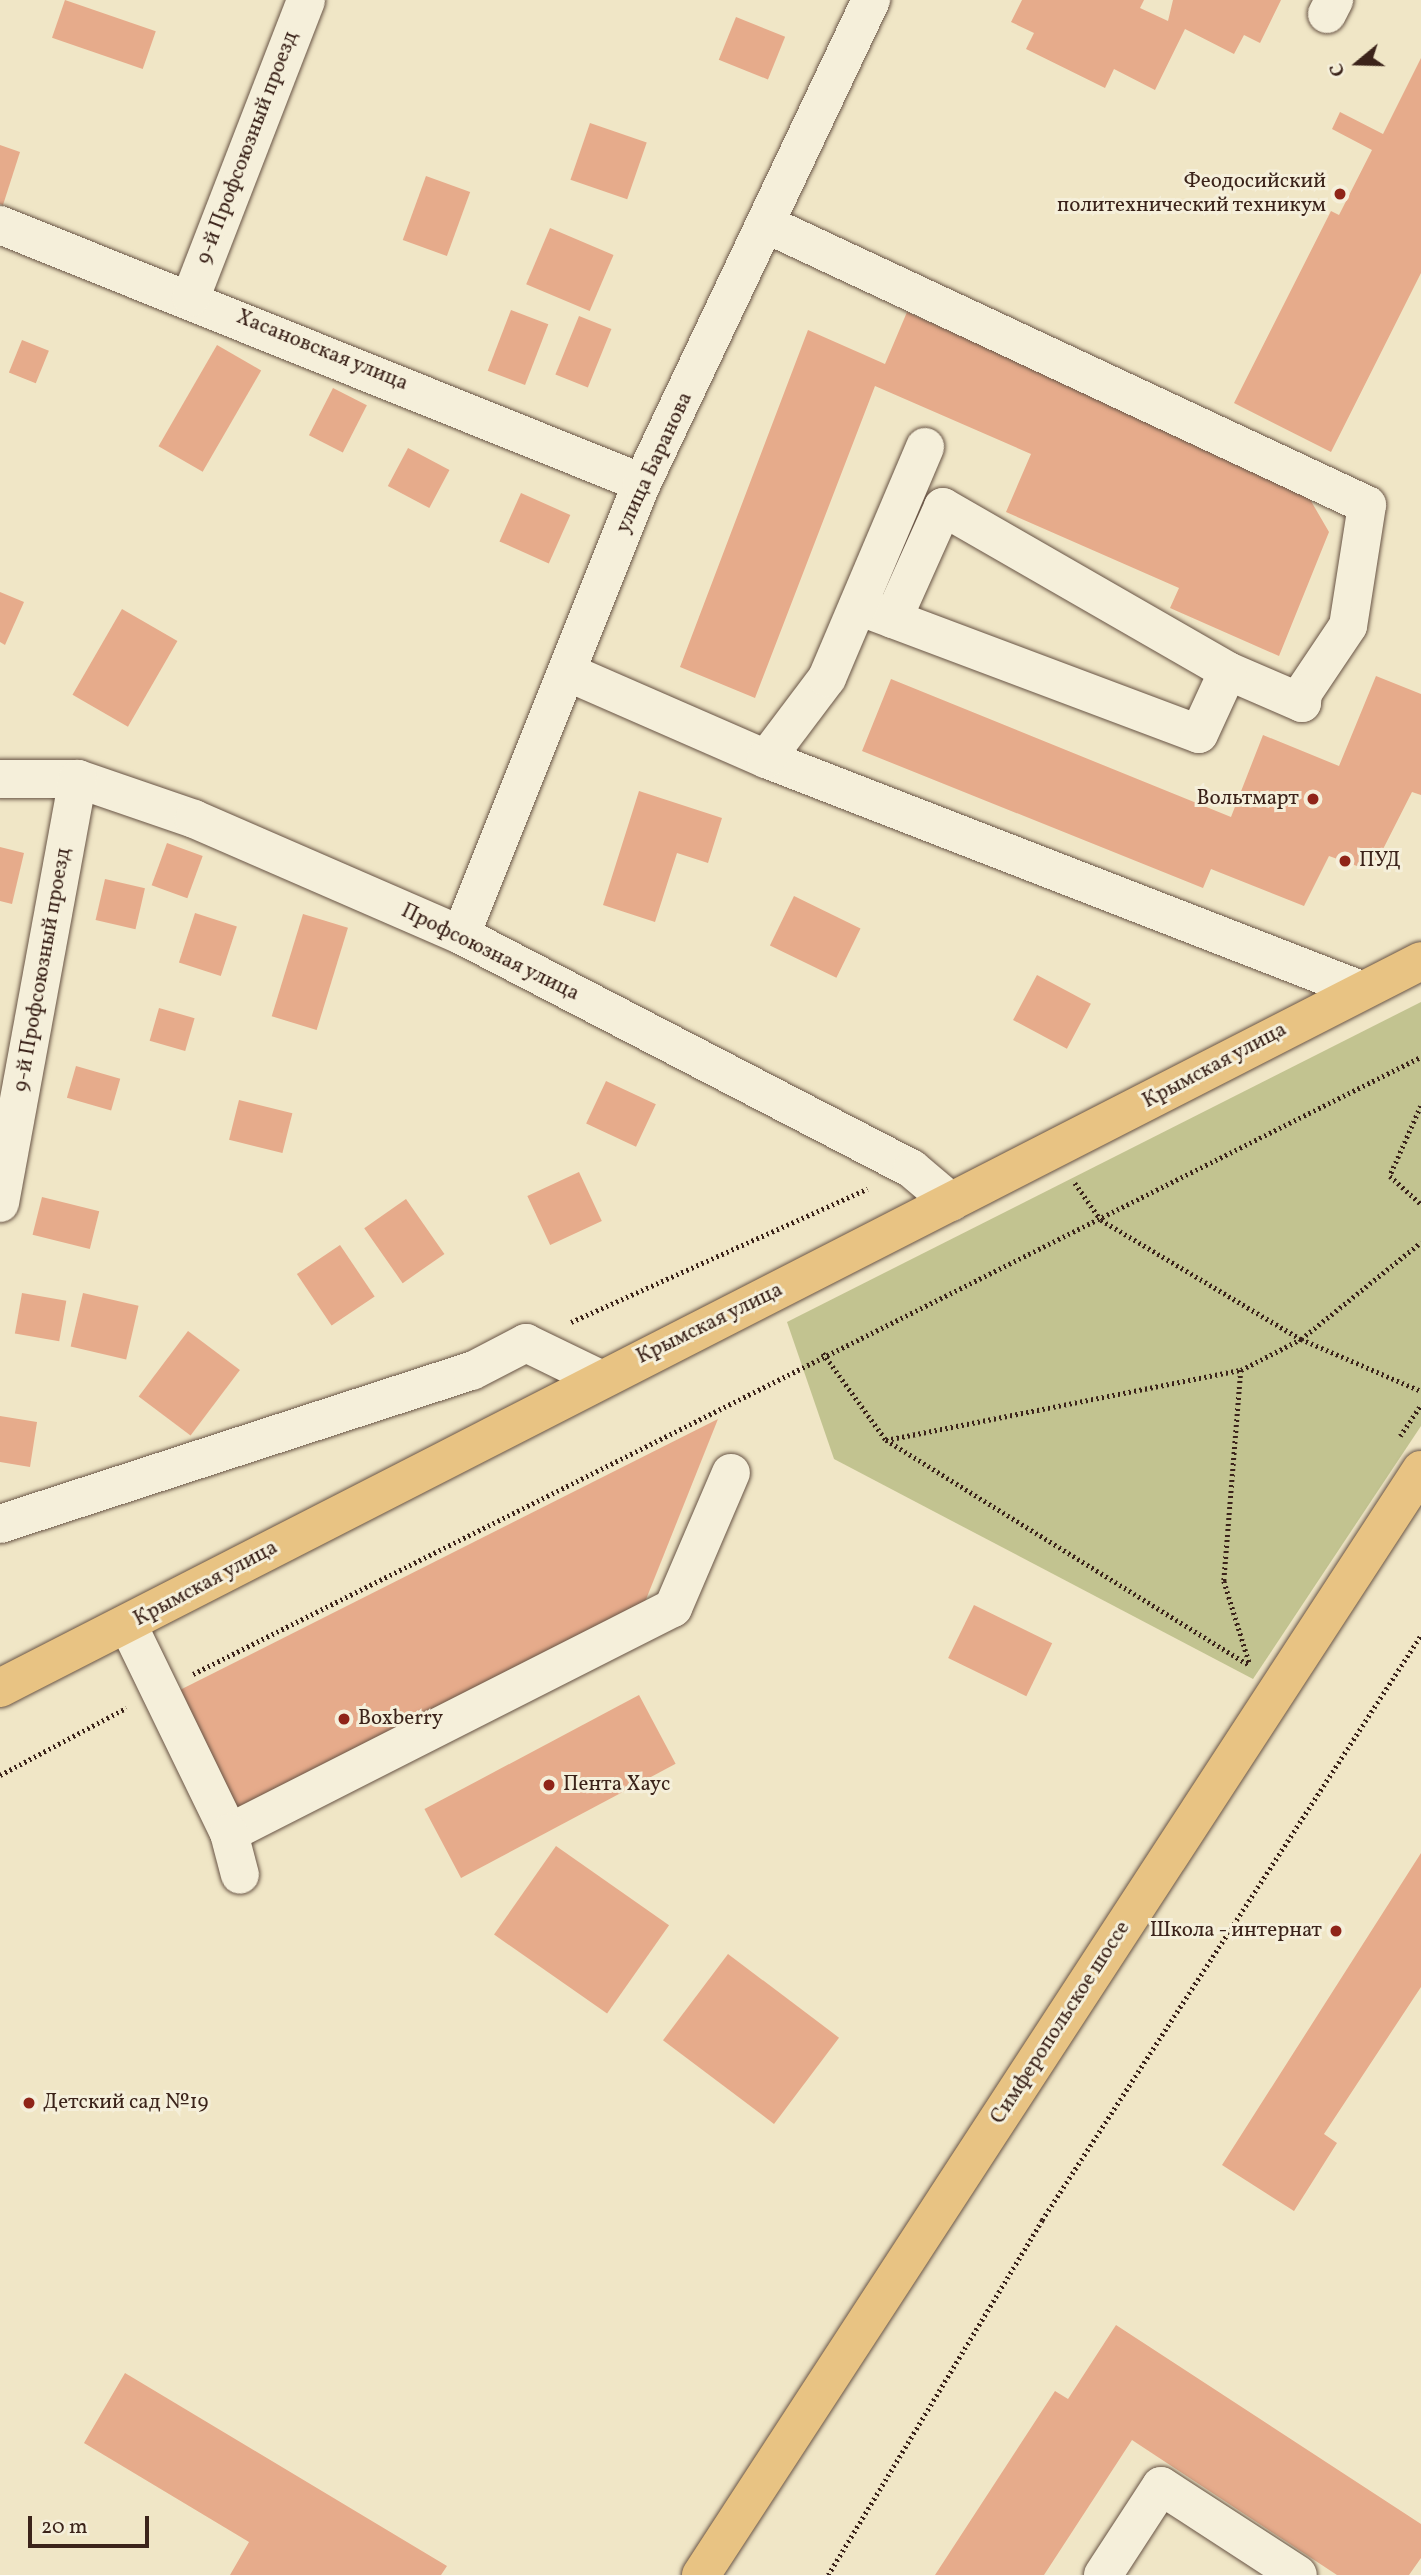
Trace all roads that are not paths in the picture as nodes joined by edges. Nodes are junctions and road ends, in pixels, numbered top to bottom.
1 (306, 0) edge
2 (871, 0) edge
3 (0, 225) edge
4 (770, 226) junction
5 (191, 296) junction
6 (925, 447) dead end
7 (642, 483) junction
8 (858, 606) junction
9 (893, 619) junction
10 (1228, 670) junction
11 (567, 672) junction
12 (766, 759) junction
13 (0, 779) edge
14 (78, 779) junction
15 (461, 935) junction
16 (1421, 961) edge
17 (1361, 990) junction
18 (951, 1202) junction
19 (0, 1203) edge
20 (600, 1379) junction
21 (1421, 1470) edge
22 (731, 1473) dead end
23 (0, 1524) edge
24 (128, 1625) junction
25 (0, 1688) edge
26 (229, 1833) junction
27 (240, 1875) dead end
28 (701, 2575) edge
29 (1103, 2575) edge
30 (1298, 2575) edge

1 - 5 street, 9-й Профсоюзный проезд
2 - 4 street, улица Баранова
3 - 5 street, Хасановская улица
4 - 7 street, улица Баранова
4 - 10 street
5 - 7 street, Хасановская улица
6 - 8 street
7 - 11 street, улица Баранова
8 - 9 street
8 - 12 street
9 - 10 street
9 - 10 street
11 - 12 street
11 - 15 street, улица Баранова
12 - 17 street
13 - 14 street, Профсоюзная улица
14 - 15 street, Профсоюзная улица
14 - 19 street, 9-й Профсоюзный проезд
15 - 18 street, Профсоюзная улица
16 - 17 main road, Крымская улица
17 - 18 main road, Крымская улица
18 - 20 main road, Крымская улица
20 - 23 street
20 - 24 main road, Крымская улица
21 - 28 main road, Симферопольское шоссе
22 - 26 street
24 - 25 main road, Крымская улица
24 - 26 street
26 - 27 street
29 - 30 street

